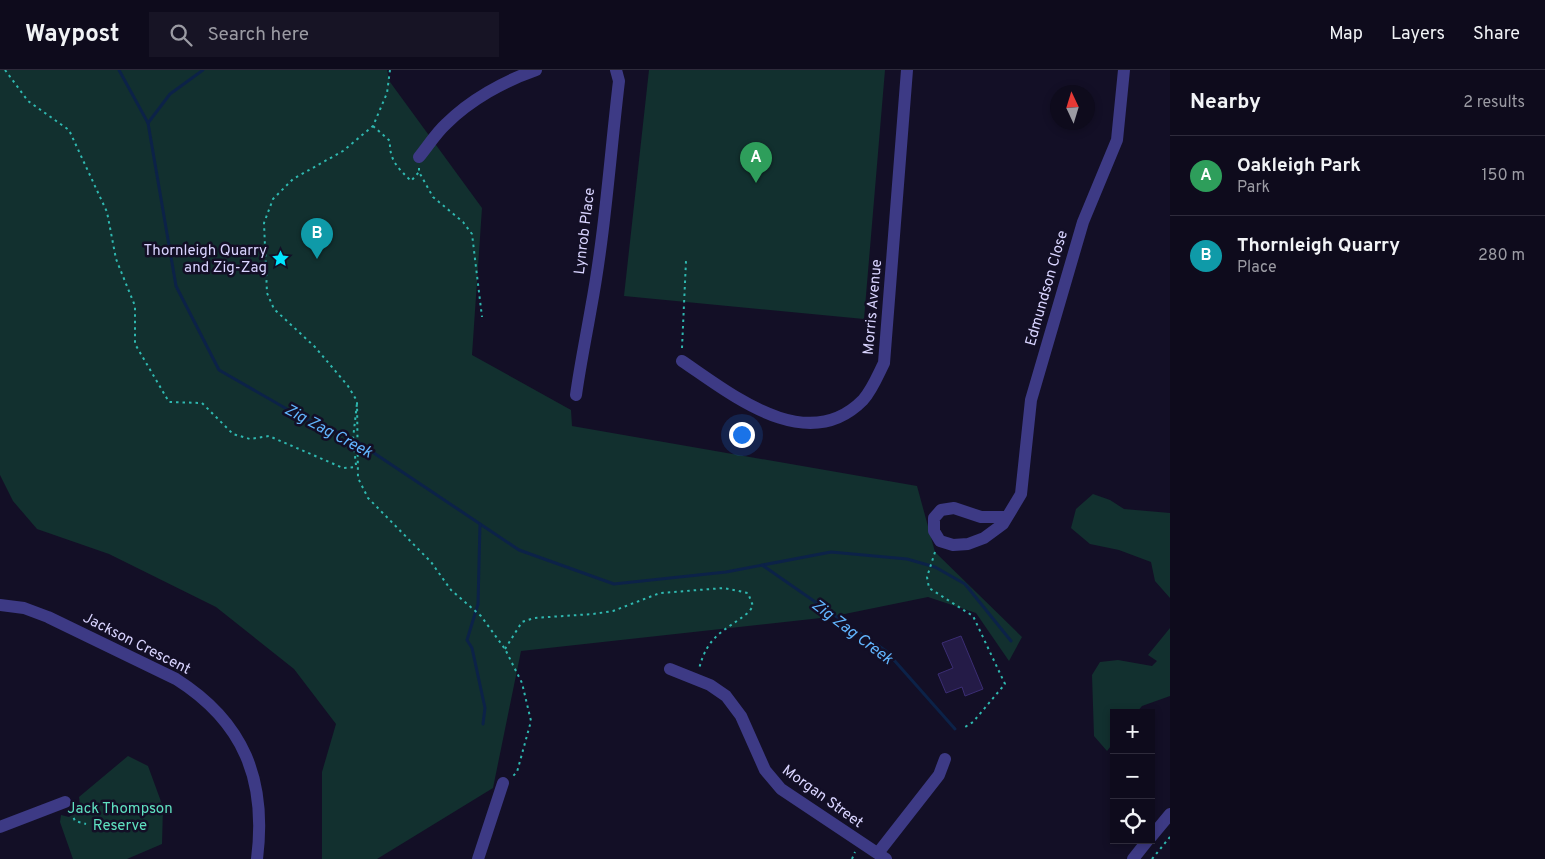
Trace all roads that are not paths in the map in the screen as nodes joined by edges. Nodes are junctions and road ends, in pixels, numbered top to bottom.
1 (536, 70) edge
2 (616, 70) edge
3 (907, 70) edge
4 (1124, 70) edge
5 (419, 157) road end
6 (682, 361) road end
7 (576, 395) dead end
8 (1007, 517) junction
9 (0, 605) edge
10 (670, 669) dead end
11 (945, 759) dead end
12 (503, 783) road end
13 (65, 802) dead end
14 (1170, 814) edge
15 (0, 827) edge
16 (1155, 832) edge
17 (1145, 844) edge
18 (882, 856) edge
19 (257, 859) edge
20 (478, 859) edge
21 (1133, 859) edge

1 - 5 street
2 - 7 street, Lynrob Place
3 - 6 street, Morris Avenue
4 - 8 street, Edmundson Close
8 - 8 street, Edmundson Close
9 - 19 street, Jackson Crescent
10 - 18 street, Morgan Street
11 - 18 street
12 - 20 street
13 - 15 street
14 - 16 street
17 - 21 street

